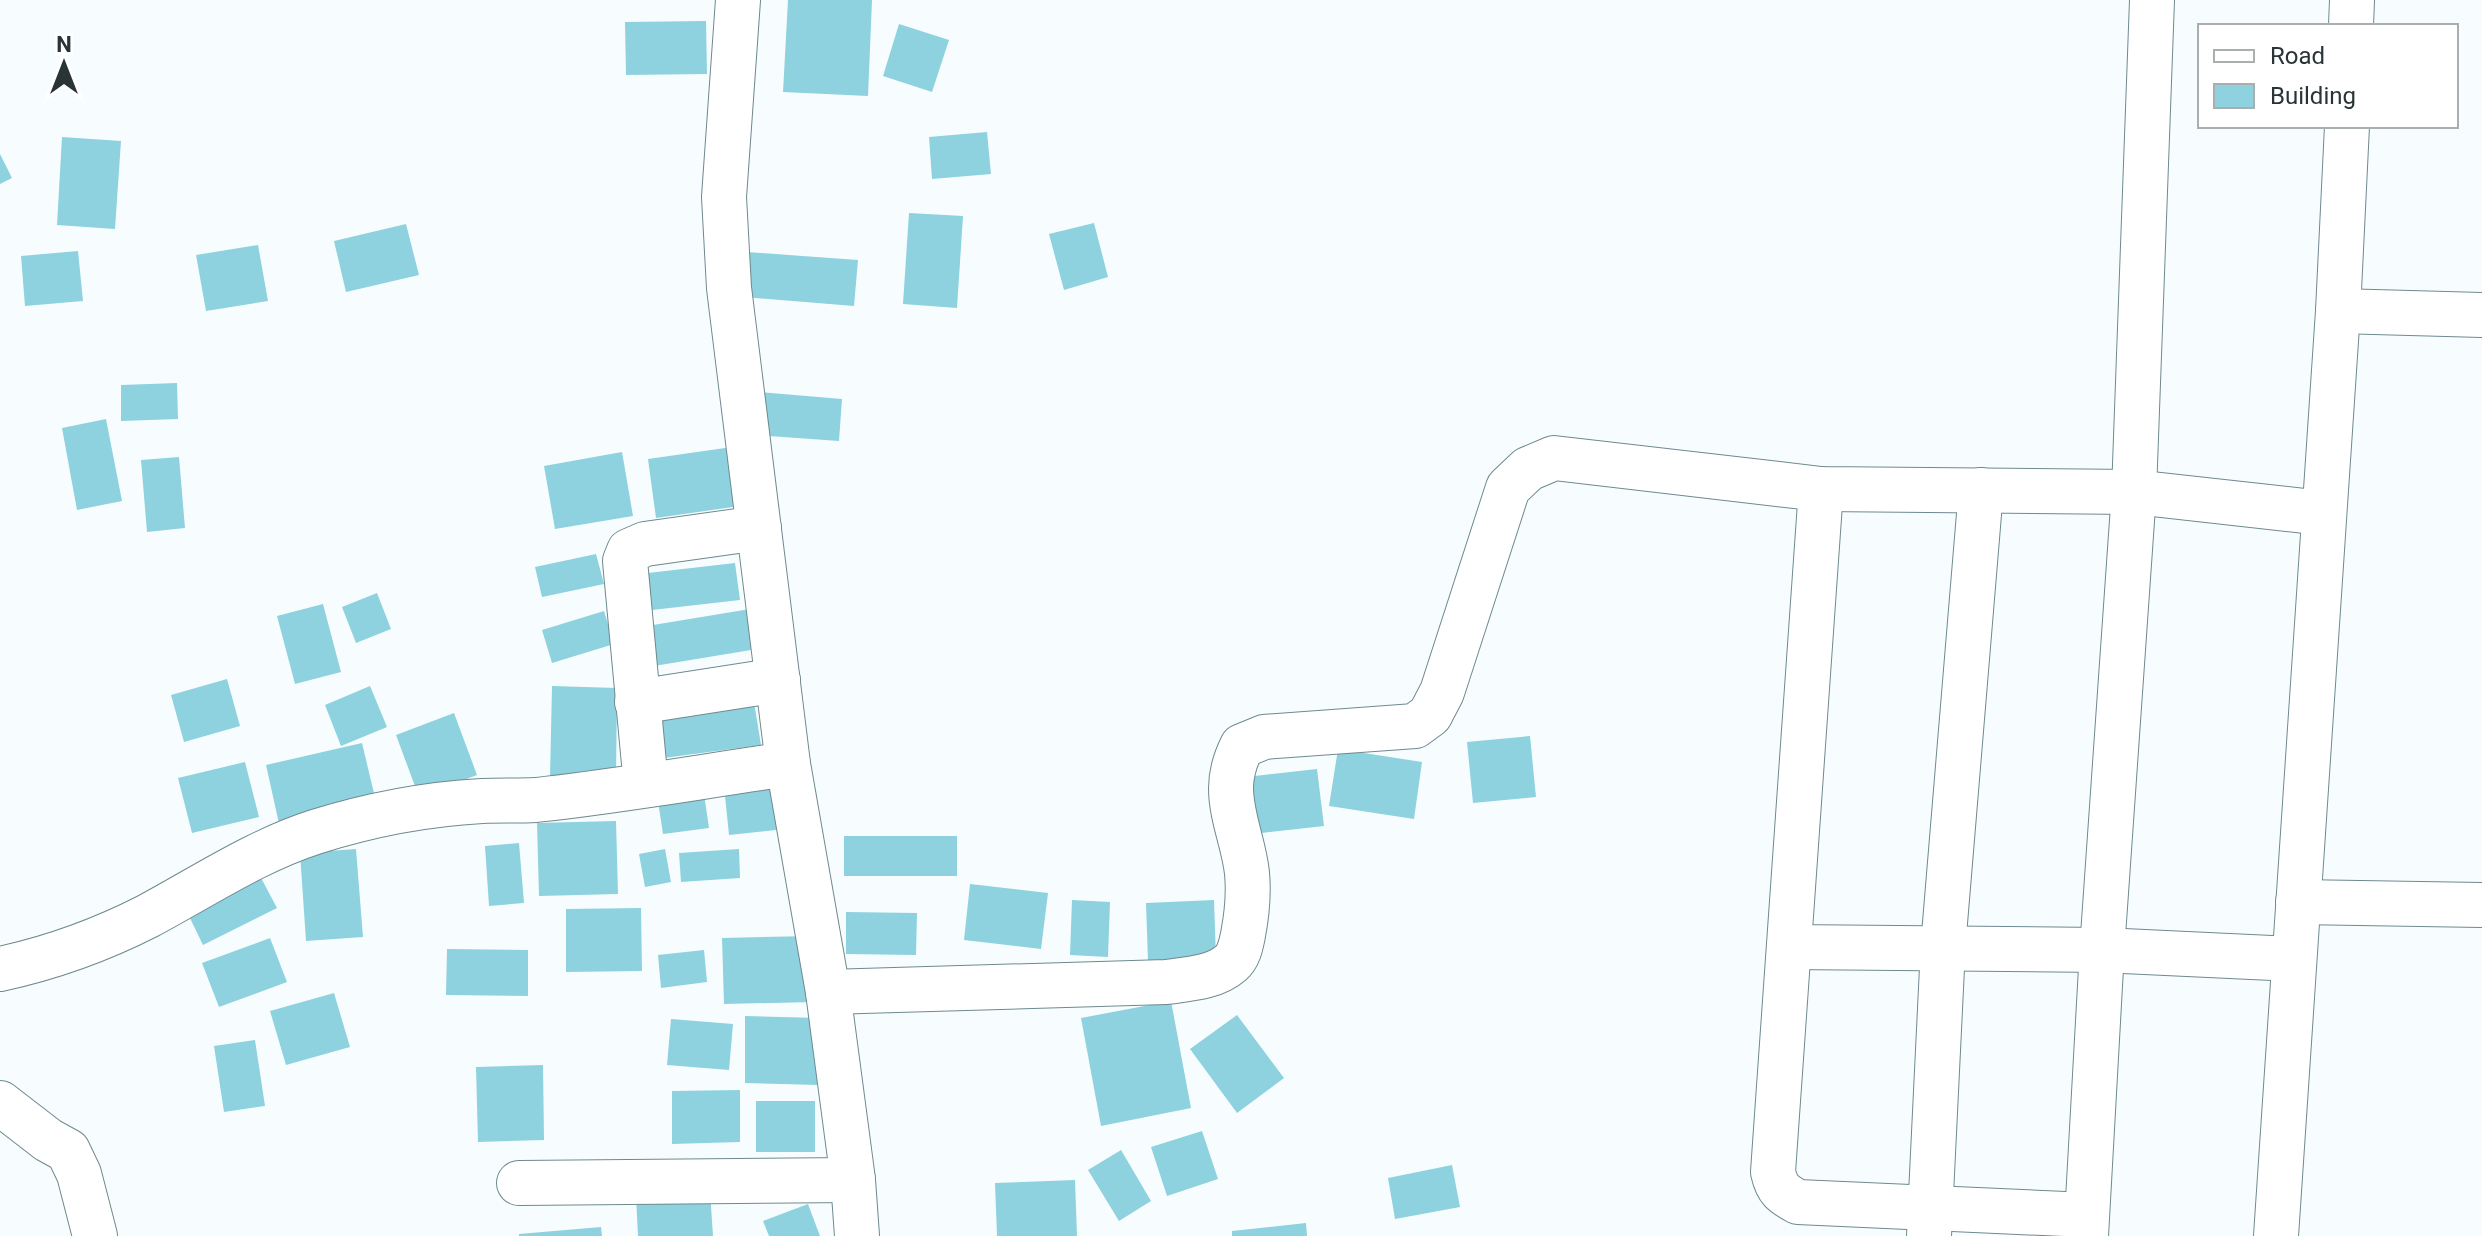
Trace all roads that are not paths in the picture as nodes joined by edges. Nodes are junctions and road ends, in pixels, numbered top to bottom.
1 (738, 0) edge
2 (2152, 0) edge
3 (2352, 0) edge
4 (2351, 24) edge
5 (2347, 128) edge
6 (2338, 311) junction
7 (2482, 315) edge
8 (1821, 489) junction
9 (1981, 490) junction
10 (2134, 492) junction
11 (2323, 513) junction
12 (759, 528) junction
13 (778, 680) junction
14 (637, 702) junction
15 (788, 764) junction
16 (646, 785) junction
17 (2298, 902) junction
18 (2482, 905) edge
19 (1789, 947) junction
20 (1943, 947) junction
21 (2102, 950) junction
22 (2293, 959) junction
23 (0, 969) edge
24 (828, 992) junction
25 (0, 1103) edge
26 (853, 1180) junction
27 (519, 1183) dead end
28 (1930, 1222) edge
29 (2087, 1225) edge
30 (95, 1236) edge
31 (857, 1236) edge
32 (2276, 1236) edge

1 - 12 street
2 - 10 street
3 - 4 street
5 - 6 street
6 - 7 street
6 - 11 street
8 - 9 street
8 - 19 street
8 - 24 street
9 - 10 street
9 - 20 street
10 - 11 street
10 - 21 street
11 - 17 street
12 - 13 street
12 - 14 street
13 - 14 street
13 - 15 street
14 - 16 street
15 - 16 street
15 - 24 street
16 - 23 street
17 - 18 street
17 - 22 street
19 - 20 street
19 - 28 street
20 - 21 street
20 - 28 street
21 - 22 street
21 - 29 street
22 - 32 street
24 - 26 street
25 - 30 street
26 - 27 street
26 - 31 street
28 - 29 street

